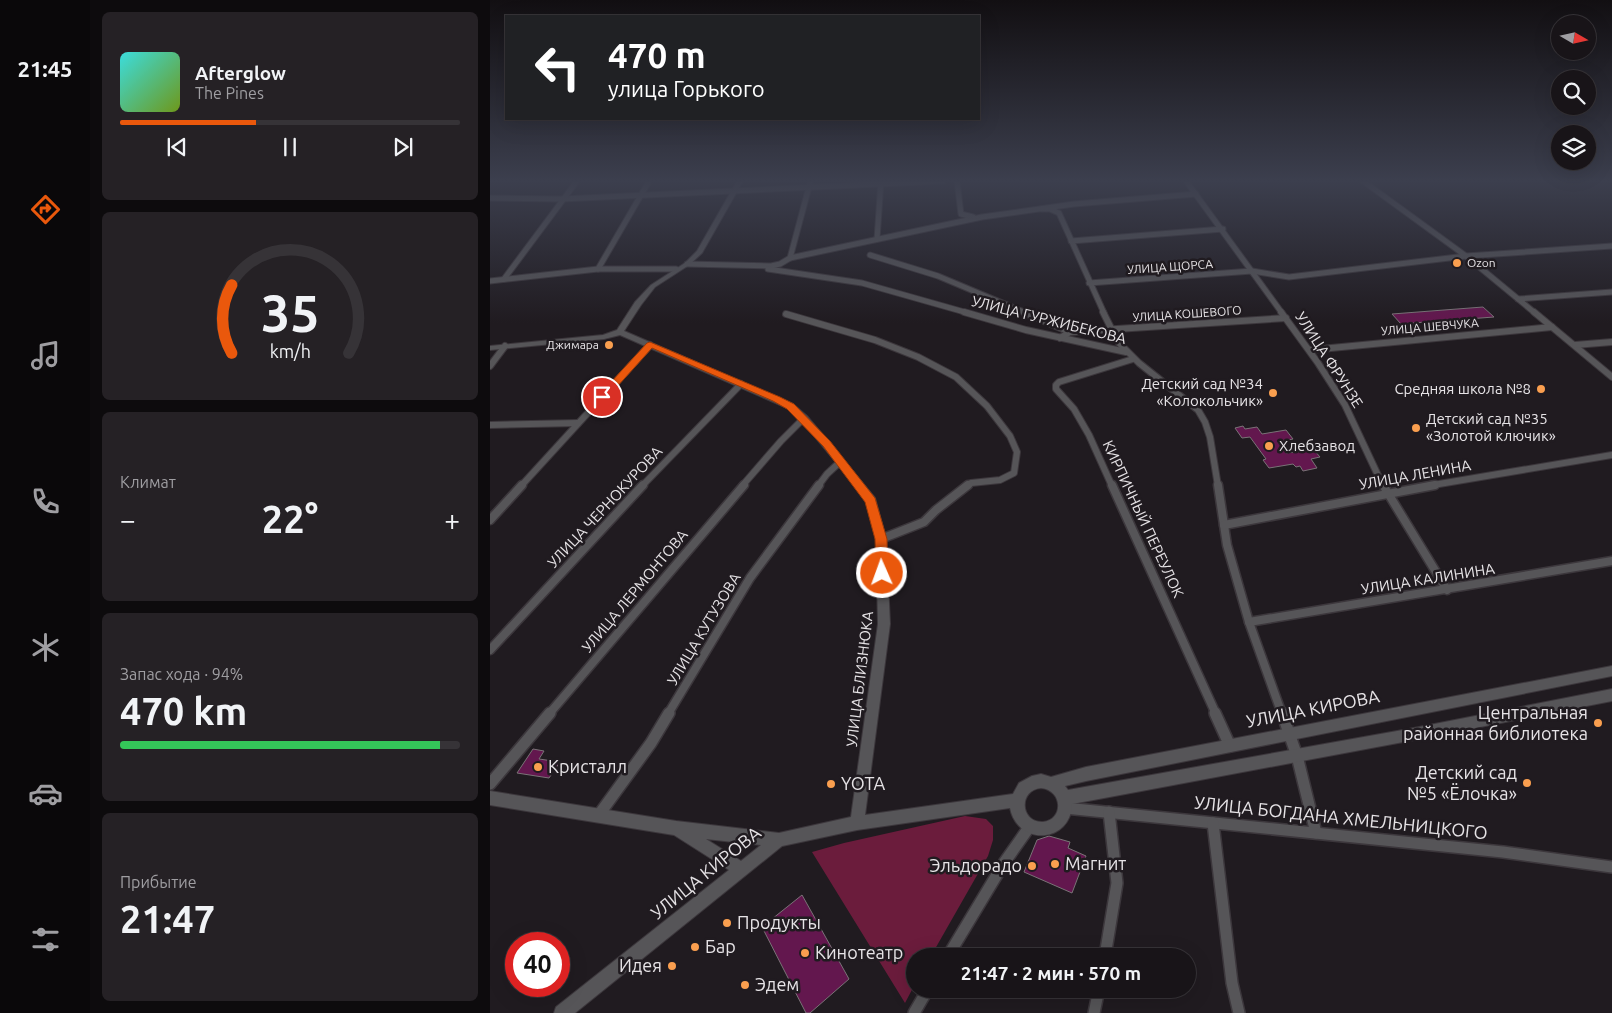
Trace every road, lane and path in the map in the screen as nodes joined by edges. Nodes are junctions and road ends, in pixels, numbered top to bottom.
1 (541, 228) edge
2 (622, 228) edge
3 (714, 228) edge
4 (798, 228) edge
5 (878, 228) edge
6 (928, 228) edge
7 (1066, 228) edge
8 (1428, 228) edge
9 (1223, 229) joint
10 (877, 239) junction
11 (1071, 241) junction
12 (1612, 246) edge
13 (870, 256) dead end
14 (1466, 256) junction
15 (790, 258) junction
16 (687, 264) junction
17 (752, 267) junction
18 (598, 269) junction
19 (676, 269) junction
20 (1252, 271) junction
21 (504, 279) junction
22 (490, 281) edge
23 (1089, 283) junction
24 (1612, 292) edge
25 (1518, 299) junction
26 (786, 314) dead end
27 (1286, 318) junction
28 (1552, 327) junction
29 (1111, 331) junction
30 (620, 332) junction
31 (1070, 332) junction
32 (1060, 338) junction
33 (1612, 342) edge
34 (650, 345) junction
35 (505, 346) junction
36 (1575, 346) junction
37 (490, 348) edge
38 (1310, 350) junction
39 (1126, 352) junction
40 (1133, 359) junction
41 (490, 366) edge
42 (1612, 377) edge
43 (742, 384) junction
44 (804, 418) junction
45 (578, 423) junction
46 (490, 425) edge
47 (1612, 455) edge
48 (841, 461) junction
49 (1388, 494) junction
50 (490, 520) edge
51 (1224, 525) junction
52 (881, 539) junction
53 (1612, 561) edge
54 (1447, 590) junction
55 (1249, 622) junction
56 (490, 650) edge
57 (1612, 671) edge
58 (1612, 695) edge
59 (1290, 734) junction
60 (1230, 746) junction
61 (1297, 756) junction
62 (1052, 783) junction
63 (490, 784) edge
64 (490, 798) edge
65 (1018, 800) junction
66 (1065, 803) junction
67 (1109, 812) junction
68 (598, 816) junction
69 (857, 823) junction
70 (1212, 823) junction
71 (1030, 826) junction
72 (676, 828) junction
73 (1316, 833) junction
74 (779, 840) junction
75 (1612, 867) edge
76 (742, 870) junction
77 (953, 948) edge
78 (1106, 948) edge
79 (923, 998) edge
80 (1097, 998) edge
81 (562, 1013) edge
82 (914, 1013) edge
83 (1094, 1013) edge
84 (1239, 1013) edge

1 - 21 street
2 - 18 street
3 - 16 street
4 - 15 street
5 - 10 street
6 - 10 street
7 - 11 street
8 - 14 street
9 - 11 street
9 - 20 street, УЛИЦА ФРУНЗЕ
10 - 15 street
11 - 23 street
12 - 14 street, УЛИЦА ЩОРСА
13 - 31 street, УЛИЦА ГУРЖИБЕКОВА
14 - 20 street, УЛИЦА ЩОРСА
14 - 25 street
15 - 17 street
16 - 17 street
16 - 19 street
17 - 32 street, УЛИЦА ГУРЖИБЕКОВА
18 - 19 street
18 - 21 street
19 - 30 street
20 - 23 street, УЛИЦА ЩОРСА
20 - 27 street, УЛИЦА ФРУНЗЕ
21 - 22 street
23 - 29 street
24 - 25 street
25 - 28 street
26 - 52 street
27 - 29 street, УЛИЦА КОШЕВОГО
27 - 38 street, УЛИЦА ФРУНЗЕ
28 - 36 street
28 - 38 street, УЛИЦА ШЕВЧУКА
29 - 31 street, УЛИЦА КОШЕВОГО
29 - 39 street
30 - 34 street, УЛИЦА БЛИЗНЮКА
30 - 35 street
31 - 32 street, УЛИЦА КОШЕВОГО
32 - 39 street, УЛИЦА ГУРЖИБЕКОВА
33 - 36 street
34 - 43 street, УЛИЦА БЛИЗНЮКА
34 - 45 street
35 - 37 street
35 - 41 street
36 - 42 street
38 - 49 street, УЛИЦА ФРУНЗЕ
39 - 40 street, УЛИЦА ГУРЖИБЕКОВА
40 - 51 street, УЛИЦА ГУРЖИБЕКОВА
40 - 60 street, КИРПИЧНЫЙ ПЕРЕУЛОК
43 - 44 street, УЛИЦА БЛИЗНЮКА
43 - 56 street, УЛИЦА ЧЕРНОКУРОВА
44 - 48 street, УЛИЦА БЛИЗНЮКА
44 - 63 street, УЛИЦА ЛЕРМОНТОВА
45 - 46 street
45 - 50 street
47 - 49 street, УЛИЦА ЛЕНИНА
48 - 52 street, УЛИЦА БЛИЗНЮКА
48 - 68 street, УЛИЦА КУТУЗОВА
49 - 51 street, УЛИЦА ЛЕНИНА
49 - 54 street, УЛИЦА ФРУНЗЕ
51 - 55 street, УЛИЦА ГУРЖИБЕКОВА
52 - 69 street, УЛИЦА БЛИЗНЮКА
53 - 54 street, УЛИЦА КАЛИНИНА
54 - 55 street, УЛИЦА КАЛИНИНА
55 - 59 street, УЛИЦА ГУРЖИБЕКОВА
57 - 59 street, УЛИЦА КИРОВА
58 - 61 street
59 - 60 street, УЛИЦА КИРОВА
59 - 61 street, УЛИЦА ГУРЖИБЕКОВА
60 - 62 street, УЛИЦА КИРОВА
61 - 66 street
61 - 73 street, УЛИЦА ГУРЖИБЕКОВА
62 - 65 street, УЛИЦА КИРОВА
62 - 66 street
64 - 68 street
65 - 69 street, УЛИЦА КИРОВА
65 - 71 street
66 - 67 street, УЛИЦА БОГДАНА ХМЕЛЬНИЦКОГО
66 - 71 street
67 - 70 street, УЛИЦА БОГДАНА ХМЕЛЬНИЦКОГО
67 - 78 street
68 - 72 street
69 - 74 street, УЛИЦА КИРОВА
70 - 73 street, УЛИЦА БОГДАНА ХМЕЛЬНИЦКОГО
70 - 84 street
71 - 77 street
72 - 74 street
72 - 76 street
73 - 75 street, УЛИЦА БОГДАНА ХМЕЛЬНИЦКОГО
74 - 76 street, УЛИЦА КИРОВА
76 - 81 street, УЛИЦА КИРОВА
79 - 82 street
80 - 83 street

